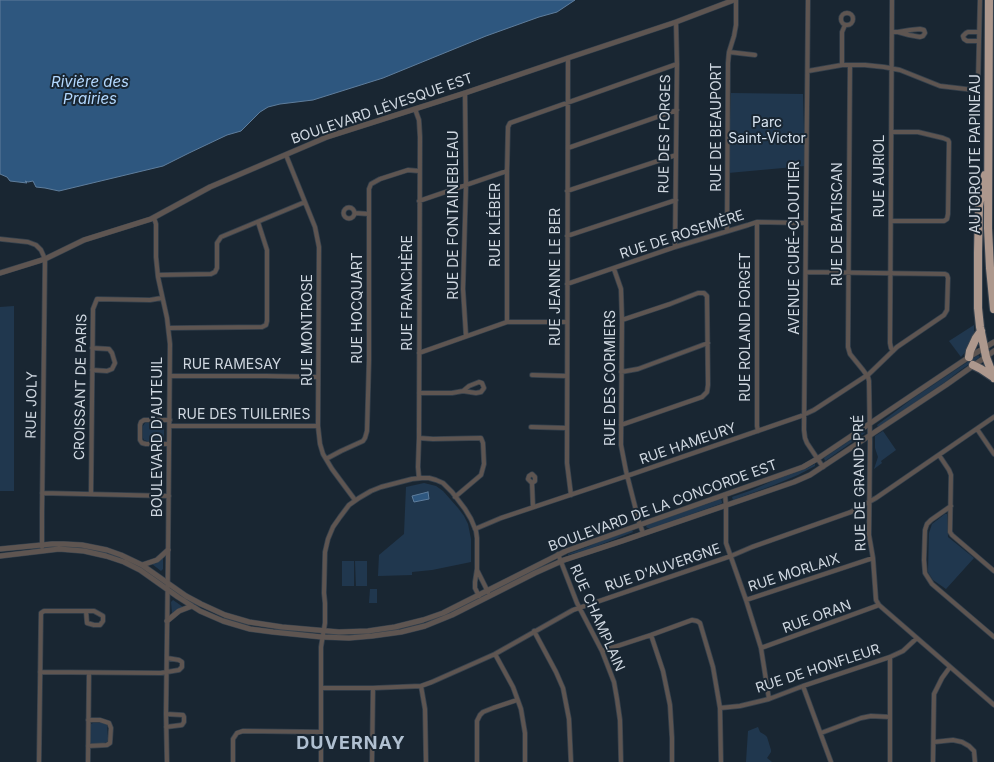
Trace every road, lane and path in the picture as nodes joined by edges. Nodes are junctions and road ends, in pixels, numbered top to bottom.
1 (735, 0) edge
2 (808, 0) edge
3 (892, 0) edge
4 (980, 0) edge
5 (989, 0) edge
6 (676, 22) junction
7 (845, 25) dead end
8 (892, 32) junction
9 (898, 32) junction
10 (979, 32) junction
11 (979, 41) junction
12 (729, 52) junction
13 (755, 55) dead end
14 (568, 58) junction
15 (677, 64) junction
16 (842, 65) junction
17 (850, 66) junction
18 (892, 68) junction
19 (808, 71) junction
20 (465, 93) junction
21 (568, 102) junction
22 (415, 109) junction
23 (677, 110) junction
24 (892, 132) junction
25 (568, 148) junction
26 (989, 148) junction
27 (286, 155) junction
28 (676, 155) junction
29 (420, 171) junction
30 (507, 171) junction
31 (466, 185) junction
32 (568, 191) junction
33 (676, 200) junction
34 (419, 201) junction
35 (305, 202) junction
36 (355, 213) dead end
37 (369, 214) junction
38 (154, 218) junction
39 (891, 221) junction
40 (258, 222) junction
41 (757, 222) junction
42 (806, 223) junction
43 (727, 231) junction
44 (568, 236) junction
45 (0, 239) edge
46 (675, 247) junction
47 (45, 259) junction
48 (614, 269) junction
49 (806, 272) junction
50 (0, 273) edge
51 (849, 273) junction
52 (890, 273) junction
53 (158, 275) junction
54 (568, 284) junction
55 (162, 298) junction
56 (994, 309) edge
57 (622, 320) junction
58 (507, 322) junction
59 (567, 322) junction
60 (169, 328) junction
61 (980, 331) junction
62 (466, 336) junction
63 (708, 343) junction
64 (990, 345) edge
65 (92, 348) junction
66 (893, 351) junction
67 (419, 353) junction
68 (991, 354) edge
69 (969, 358) junction
70 (973, 366) junction
71 (92, 370) junction
72 (621, 372) junction
73 (532, 375) dead end
74 (867, 375) junction
75 (170, 376) junction
76 (567, 376) junction
77 (318, 377) junction
78 (994, 378) edge
79 (463, 391) dead end
80 (419, 393) junction
81 (804, 415) junction
82 (994, 416) edge
83 (170, 420) junction
84 (870, 424) junction
85 (621, 425) junction
86 (170, 426) junction
87 (318, 426) junction
88 (531, 427) dead end
89 (567, 428) junction
90 (977, 429) junction
91 (758, 431) junction
92 (870, 435) junction
93 (419, 438) junction
94 (169, 444) junction
95 (994, 454) edge
96 (939, 455) junction
97 (326, 459) junction
98 (817, 459) junction
99 (823, 467) junction
100 (627, 476) junction
101 (419, 478) junction
102 (532, 483) dead end
103 (42, 493) junction
104 (90, 494) junction
105 (571, 495) junction
106 (725, 495) junction
107 (169, 496) junction
108 (455, 497) junction
109 (355, 500) junction
110 (869, 502) junction
111 (726, 504) junction
112 (951, 506) junction
113 (533, 507) junction
114 (640, 525) junction
115 (475, 529) junction
116 (643, 533) junction
117 (43, 548) junction
118 (0, 549) edge
119 (168, 550) junction
120 (558, 554) junction
121 (0, 556) edge
122 (731, 556) junction
123 (872, 558) junction
124 (560, 561) junction
125 (142, 565) junction
126 (477, 569) junction
127 (994, 571) edge
128 (168, 583) junction
129 (168, 590) junction
130 (488, 593) junction
131 (479, 598) junction
132 (746, 600) junction
133 (880, 605) junction
134 (192, 606) junction
135 (580, 608) junction
136 (86, 611) junction
137 (167, 621) junction
138 (534, 631) junction
139 (323, 634) junction
140 (651, 635) junction
141 (994, 637) edge
142 (918, 638) junction
143 (761, 648) junction
144 (602, 651) junction
145 (495, 654) junction
146 (890, 657) junction
147 (167, 658) junction
148 (950, 666) junction
149 (40, 672) junction
150 (167, 672) junction
151 (89, 673) junction
152 (421, 686) junction
153 (803, 686) junction
154 (321, 688) junction
155 (373, 688) junction
156 (769, 699) junction
157 (517, 700) junction
158 (994, 705) edge
159 (720, 708) junction
160 (166, 714) junction
161 (890, 717) junction
162 (88, 720) junction
163 (166, 727) junction
164 (321, 732) junction
165 (821, 733) junction
166 (934, 742) junction
167 (88, 746) junction
168 (39, 762) edge
169 (88, 762) edge
170 (166, 762) edge
171 (232, 762) edge
172 (320, 762) edge
173 (372, 762) edge
174 (426, 762) edge
175 (477, 762) edge
176 (525, 762) edge
177 (571, 762) edge
178 (621, 762) edge
179 (672, 762) edge
180 (721, 762) edge
181 (831, 762) edge
182 (890, 762) edge
183 (933, 762) edge
184 (975, 762) edge

1 - 6 street, BOULEVARD LÉVESQUE EST
1 - 12 street, RUE DE BEAUPORT
2 - 19 street, AVENUE CURÉ-CLOUTIER
3 - 8 street, RUE AURIOL
4 - 10 street
5 - 26 highway, AUTOROUTE PAPINEAU
6 - 14 street, BOULEVARD LÉVESQUE EST
6 - 15 street, RUE DES FORGES
7 - 16 street
8 - 9 street
8 - 18 street, RUE AURIOL
9 - 9 street
10 - 11 street
10 - 11 street
11 - 18 street
12 - 13 street
12 - 43 street, RUE DE BEAUPORT
14 - 20 street, BOULEVARD LÉVESQUE EST
14 - 21 street, RUE JEANNE LE BER
15 - 21 street
15 - 23 street, RUE DES FORGES
16 - 17 street
16 - 19 street
17 - 18 street
17 - 51 street, RUE DE BATISCAN
18 - 24 street, RUE AURIOL
19 - 42 street, AVENUE CURÉ-CLOUTIER
20 - 22 street, BOULEVARD LÉVESQUE EST
20 - 31 street, RUE DE FONTAINEBLEAU
21 - 25 street, RUE JEANNE LE BER
21 - 30 street, RUE KLÉBER
22 - 27 street, BOULEVARD LÉVESQUE EST
22 - 29 street, RUE FRANCHÈRE
23 - 25 street
23 - 28 street, RUE DES FORGES
24 - 39 street, RUE AURIOL
24 - 39 street
25 - 32 street, RUE JEANNE LE BER
26 - 56 highway, AUTOROUTE PAPINEAU
26 - 61 highway
27 - 35 street, RUE MONTROSE
27 - 38 street, BOULEVARD LÉVESQUE EST
28 - 32 street
28 - 33 street, RUE DES FORGES
29 - 34 street, RUE FRANCHÈRE
29 - 37 street, RUE HOCQUART
30 - 31 street
30 - 58 street, RUE KLÉBER
31 - 34 street
31 - 62 street, RUE DE FONTAINEBLEAU
32 - 44 street, RUE JEANNE LE BER
33 - 44 street
33 - 46 street, RUE DES FORGES
34 - 67 street, RUE FRANCHÈRE
35 - 40 street
35 - 77 street, RUE MONTROSE
36 - 37 street
37 - 97 street, RUE HOCQUART
38 - 47 street, BOULEVARD LÉVESQUE EST
38 - 53 street, BOULEVARD D'AUTEUIL
39 - 52 street, RUE AURIOL
40 - 53 street
40 - 60 street
41 - 42 street, RUE DE ROSEMÈRE
41 - 43 street, RUE DE ROSEMÈRE
41 - 91 street, RUE ROLAND FORGET
42 - 49 street, AVENUE CURÉ-CLOUTIER
43 - 46 street, RUE DE ROSEMÈRE
44 - 54 street, RUE JEANNE LE BER
45 - 47 street
46 - 48 street, RUE DE ROSEMÈRE
47 - 50 street, BOULEVARD LÉVESQUE EST
47 - 103 street, RUE JOLY
48 - 54 street, RUE DE ROSEMÈRE
48 - 57 street, RUE DES CORMIERS
49 - 51 street
49 - 81 street, AVENUE CURÉ-CLOUTIER
51 - 52 street
51 - 74 street, RUE DE BATISCAN
52 - 66 street, RUE AURIOL
52 - 66 street, RUE HAMEURY
53 - 55 street, BOULEVARD D'AUTEUIL
54 - 59 street, RUE JEANNE LE BER
55 - 60 street, BOULEVARD D'AUTEUIL
55 - 65 street, CROISSANT DE PARIS
57 - 63 street
57 - 72 street, RUE DES CORMIERS
58 - 59 street
58 - 62 street
59 - 76 street, RUE JEANNE LE BER
60 - 75 street, BOULEVARD D'AUTEUIL
61 - 64 highway
61 - 69 highway
62 - 67 street
63 - 72 street
63 - 85 street
64 - 68 highway
64 - 69 street, BOULEVARD DE LA CONCORDE EST
65 - 71 street, CROISSANT DE PARIS
65 - 71 street
66 - 74 street, RUE HAMEURY
67 - 80 street, RUE FRANCHÈRE
68 - 70 street, BOULEVARD DE LA CONCORDE EST
68 - 78 highway
69 - 84 street, BOULEVARD DE LA CONCORDE EST
70 - 78 highway
70 - 92 street, BOULEVARD DE LA CONCORDE EST
71 - 104 street, CROISSANT DE PARIS
72 - 85 street, RUE DES CORMIERS
73 - 76 street
74 - 81 street, RUE HAMEURY
74 - 84 street, RUE DE GRAND-PRÉ
75 - 77 street, RUE RAMESAY
75 - 83 street, BOULEVARD D'AUTEUIL
76 - 89 street, RUE JEANNE LE BER
77 - 87 street, RUE MONTROSE
79 - 80 street
80 - 93 street, RUE FRANCHÈRE
81 - 91 street, RUE HAMEURY
81 - 98 street, AVENUE CURÉ-CLOUTIER
82 - 90 street, RUE D'AUVERGNE
83 - 86 street, BOULEVARD D'AUTEUIL
83 - 94 street
84 - 92 street, RUE DE GRAND-PRÉ
84 - 98 street, BOULEVARD DE LA CONCORDE EST
85 - 100 street, RUE DES CORMIERS
86 - 87 street, RUE DES TUILERIES
86 - 94 street, BOULEVARD D'AUTEUIL
87 - 97 street, RUE MONTROSE
88 - 89 street
89 - 105 street, RUE JEANNE LE BER
90 - 95 street
90 - 96 street, RUE D'AUVERGNE
91 - 100 street, RUE HAMEURY
92 - 99 street, BOULEVARD DE LA CONCORDE EST
92 - 110 street, RUE DE GRAND-PRÉ
93 - 101 street, RUE FRANCHÈRE
93 - 108 street
94 - 107 street, BOULEVARD D'AUTEUIL
96 - 110 street, RUE D'AUVERGNE
96 - 112 street
97 - 109 street, RUE MONTROSE
98 - 99 street, AVENUE CURÉ-CLOUTIER
98 - 106 street, BOULEVARD DE LA CONCORDE EST
99 - 111 street, BOULEVARD DE LA CONCORDE EST
100 - 105 street, RUE HAMEURY
100 - 114 street, RUE DES CORMIERS
101 - 108 street
101 - 109 street
102 - 113 street
103 - 104 street
103 - 117 street, RUE JOLY
104 - 107 street
105 - 113 street, RUE HAMEURY
106 - 111 street
106 - 114 street, BOULEVARD DE LA CONCORDE EST
107 - 119 street, BOULEVARD D'AUTEUIL
108 - 115 street
109 - 139 street
110 - 122 street, RUE D'AUVERGNE
110 - 123 street, RUE DE GRAND-PRÉ
111 - 116 street, BOULEVARD DE LA CONCORDE EST
111 - 122 street
112 - 127 street
112 - 141 street
113 - 115 street, RUE HAMEURY
114 - 116 street, RUE DES CORMIERS
114 - 120 street, BOULEVARD DE LA CONCORDE EST
115 - 126 street
116 - 124 street, BOULEVARD DE LA CONCORDE EST
117 - 118 street, BOULEVARD DE LA CONCORDE EST
117 - 121 street, BOULEVARD DE LA CONCORDE EST
117 - 125 street, BOULEVARD DE LA CONCORDE EST
117 - 129 street, BOULEVARD DE LA CONCORDE EST
119 - 125 street
119 - 128 street, BOULEVARD D'AUTEUIL
120 - 124 street, RUE CHAMPLAIN
120 - 130 street, BOULEVARD DE LA CONCORDE EST
122 - 132 street
122 - 135 street, RUE D'AUVERGNE
123 - 132 street, RUE MORLAIX
123 - 133 street, RUE DE GRAND-PRÉ
124 - 130 street, BOULEVARD DE LA CONCORDE EST
124 - 135 street, RUE CHAMPLAIN
125 - 128 street, BOULEVARD DE LA CONCORDE EST
126 - 130 street
126 - 131 street
128 - 129 street, BOULEVARD D'AUTEUIL
128 - 139 street, BOULEVARD DE LA CONCORDE EST
129 - 134 street, BOULEVARD DE LA CONCORDE EST
129 - 137 street, BOULEVARD D'AUTEUIL
130 - 131 street, BOULEVARD DE LA CONCORDE EST
131 - 139 street, BOULEVARD DE LA CONCORDE EST
132 - 143 street
133 - 142 street
133 - 143 street, RUE ORAN
134 - 137 street
134 - 139 street, BOULEVARD DE LA CONCORDE EST
135 - 138 street, RUE D'AUVERGNE
135 - 144 street, RUE CHAMPLAIN
136 - 136 street
136 - 149 street
137 - 147 street, BOULEVARD D'AUTEUIL
138 - 145 street, RUE D'AUVERGNE
138 - 177 street
139 - 154 street
140 - 144 street
140 - 159 street
140 - 179 street
142 - 146 street, RUE DE HONFLEUR
142 - 148 street
143 - 156 street
144 - 178 street, RUE CHAMPLAIN
145 - 152 street, RUE D'AUVERGNE
145 - 157 street
146 - 153 street, RUE DE HONFLEUR
146 - 161 street
147 - 150 street, BOULEVARD D'AUTEUIL
147 - 150 street
148 - 158 street
148 - 166 street
149 - 151 street
149 - 168 street
150 - 151 street
150 - 160 street, BOULEVARD D'AUTEUIL
151 - 162 street
152 - 155 street, RUE D'AUVERGNE
152 - 174 street
153 - 156 street, RUE DE HONFLEUR
153 - 165 street
154 - 155 street, RUE D'AUVERGNE
154 - 164 street
155 - 173 street
156 - 159 street, RUE DE HONFLEUR
157 - 175 street
157 - 176 street
159 - 180 street
160 - 163 street, BOULEVARD D'AUTEUIL
160 - 163 street
161 - 165 street
161 - 182 street
162 - 167 street
162 - 167 street
163 - 170 street, BOULEVARD D'AUTEUIL
164 - 171 street
164 - 172 street
165 - 181 street
166 - 183 street
166 - 184 street
167 - 169 street

